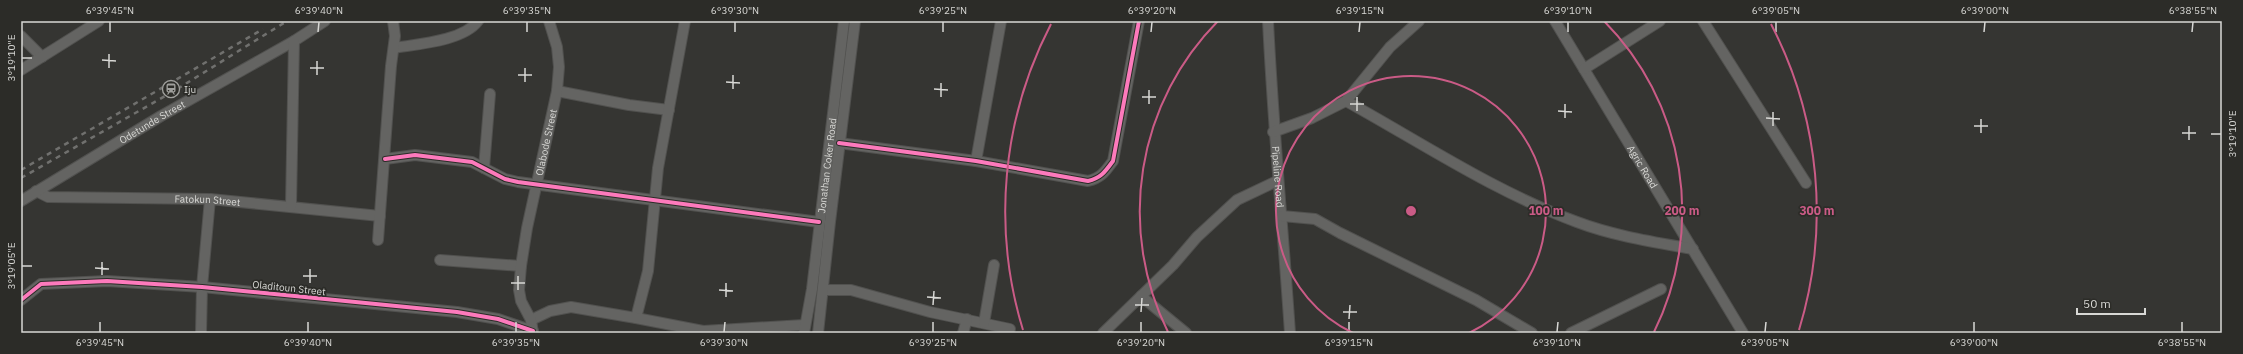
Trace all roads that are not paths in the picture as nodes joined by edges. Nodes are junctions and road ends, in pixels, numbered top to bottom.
1 (99, 21) edge
2 (325, 21) edge
3 (393, 21) edge
4 (478, 21) edge
5 (549, 21) edge
6 (685, 21) edge
7 (844, 21) edge
8 (855, 21) edge
9 (1001, 21) edge
10 (1139, 21) edge
11 (1268, 21) edge
12 (1419, 21) edge
13 (1555, 21) edge
14 (1660, 21) edge
15 (1703, 21) edge
16 (21, 36) edge
17 (294, 41) junction
18 (394, 48) junction
19 (42, 57) junction
20 (1584, 69) junction
21 (21, 70) edge
22 (557, 91) junction
23 (490, 94) dead end
24 (1346, 101) junction
25 (669, 110) junction
26 (1273, 132) junction
27 (839, 143) junction
28 (385, 159) junction
29 (976, 161) junction
30 (484, 168) junction
31 (1277, 181) junction
32 (1806, 182) dead end
33 (536, 184) junction
34 (36, 192) junction
35 (210, 199) junction
36 (21, 201) edge
37 (654, 202) junction
38 (290, 206) junction
39 (380, 216) junction
40 (1282, 216) junction
41 (819, 222) junction
42 (378, 240) dead end
43 (1693, 249) junction
44 (440, 260) dead end
45 (994, 265) dead end
46 (521, 266) junction
47 (202, 287) junction
48 (1661, 289) dead end
49 (822, 290) junction
50 (1141, 296) junction
51 (21, 300) edge
52 (636, 318) junction
53 (967, 319) junction
54 (531, 320) junction
55 (1595, 322) junction
56 (984, 323) junction
57 (804, 329) edge
58 (1010, 329) dead end
59 (533, 332) edge
60 (703, 332) edge
61 (201, 333) edge
62 (818, 333) edge
63 (963, 333) edge
64 (1103, 333) edge
65 (1186, 333) edge
66 (1290, 333) edge
67 (1532, 333) edge
68 (1571, 333) edge
69 (1598, 333) edge
70 (1743, 333) edge

1 - 19 street
2 - 17 street, Odetunde Street
3 - 18 street
4 - 18 street
5 - 22 street, Olabode Street
6 - 25 street
7 - 41 street, Jonathan Coker Road
8 - 27 street, Jonathan Coker Road
9 - 29 street
10 - 29 street
11 - 26 street, Pipeline Road
12 - 24 street
13 - 20 street, Agric Road
14 - 20 street
15 - 32 street
16 - 19 street
17 - 34 street, Odetunde Street
17 - 38 street
18 - 28 street
19 - 21 street
20 - 43 street, Agric Road
22 - 25 street
22 - 33 street, Olabode Street
23 - 30 street
24 - 26 street
24 - 43 street
25 - 37 street
26 - 31 street, Pipeline Road
27 - 29 street
27 - 49 street, Jonathan Coker Road
28 - 30 street
28 - 39 street
30 - 33 street
31 - 40 street, Pipeline Road
31 - 50 street
33 - 37 street
33 - 46 street, Olabode Street
34 - 35 street, Fatokun Street
34 - 36 street, Odetunde Street
35 - 38 street, Fatokun Street
35 - 47 street
37 - 41 street
37 - 52 street
38 - 39 street, Fatokun Street
39 - 42 street
40 - 66 street, Pipeline Road
40 - 67 street
41 - 57 street, Jonathan Coker Road
43 - 70 street, Agric Road
44 - 46 street
45 - 56 street
46 - 54 street, Olabode Street
47 - 51 street, Oladitoun Street
47 - 59 street, Oladitoun Street
47 - 61 street
48 - 55 street
49 - 53 street
49 - 62 street, Jonathan Coker Road
50 - 64 street
50 - 65 street
52 - 54 street
52 - 60 street
53 - 56 street
53 - 63 street
54 - 59 street, Olabode Street
55 - 68 street
55 - 69 street
56 - 58 street
57 - 60 street

